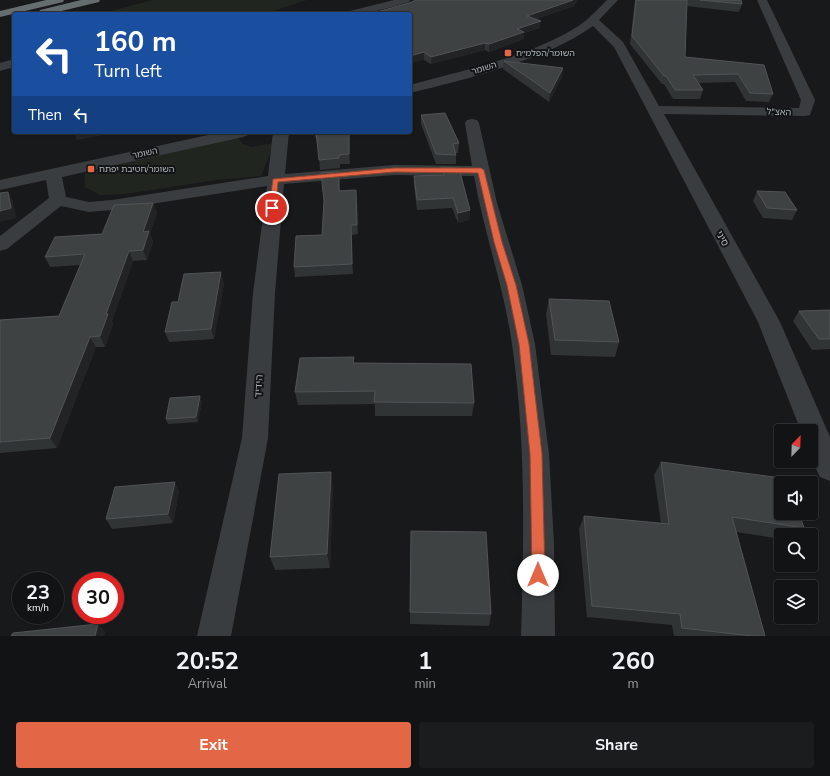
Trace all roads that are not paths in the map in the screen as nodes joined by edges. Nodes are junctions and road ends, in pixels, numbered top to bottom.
1 (59, 0) edge
2 (95, 0) edge
3 (405, 0) edge
4 (613, 0) edge
5 (762, 0) edge
6 (45, 12) edge
7 (358, 12) edge
8 (0, 14) edge
9 (12, 20) edge
10 (593, 20) junction
11 (0, 23) edge
12 (12, 64) edge
13 (0, 67) edge
14 (412, 88) edge
15 (654, 110) junction
16 (472, 123) dead end
17 (234, 134) edge
18 (280, 134) edge
19 (481, 170) junction
20 (52, 173) junction
21 (275, 180) junction
22 (0, 185) edge
23 (58, 200) junction
24 (0, 245) edge
25 (830, 470) edge
26 (214, 636) edge
27 (538, 636) edge

1 - 8 highway
2 - 6 highway
3 - 7 street
4 - 10 street, השומר
5 - 15 street, האצ"ל
9 - 11 highway
10 - 14 street, השומר
10 - 15 street, סיני
12 - 13 street
15 - 25 street, סיני
16 - 19 street
17 - 20 street, השומר
18 - 21 street, הידיד
19 - 21 street
19 - 27 street
20 - 22 street, השומר
20 - 23 street
21 - 23 street
21 - 26 street, הידיד
23 - 24 street

